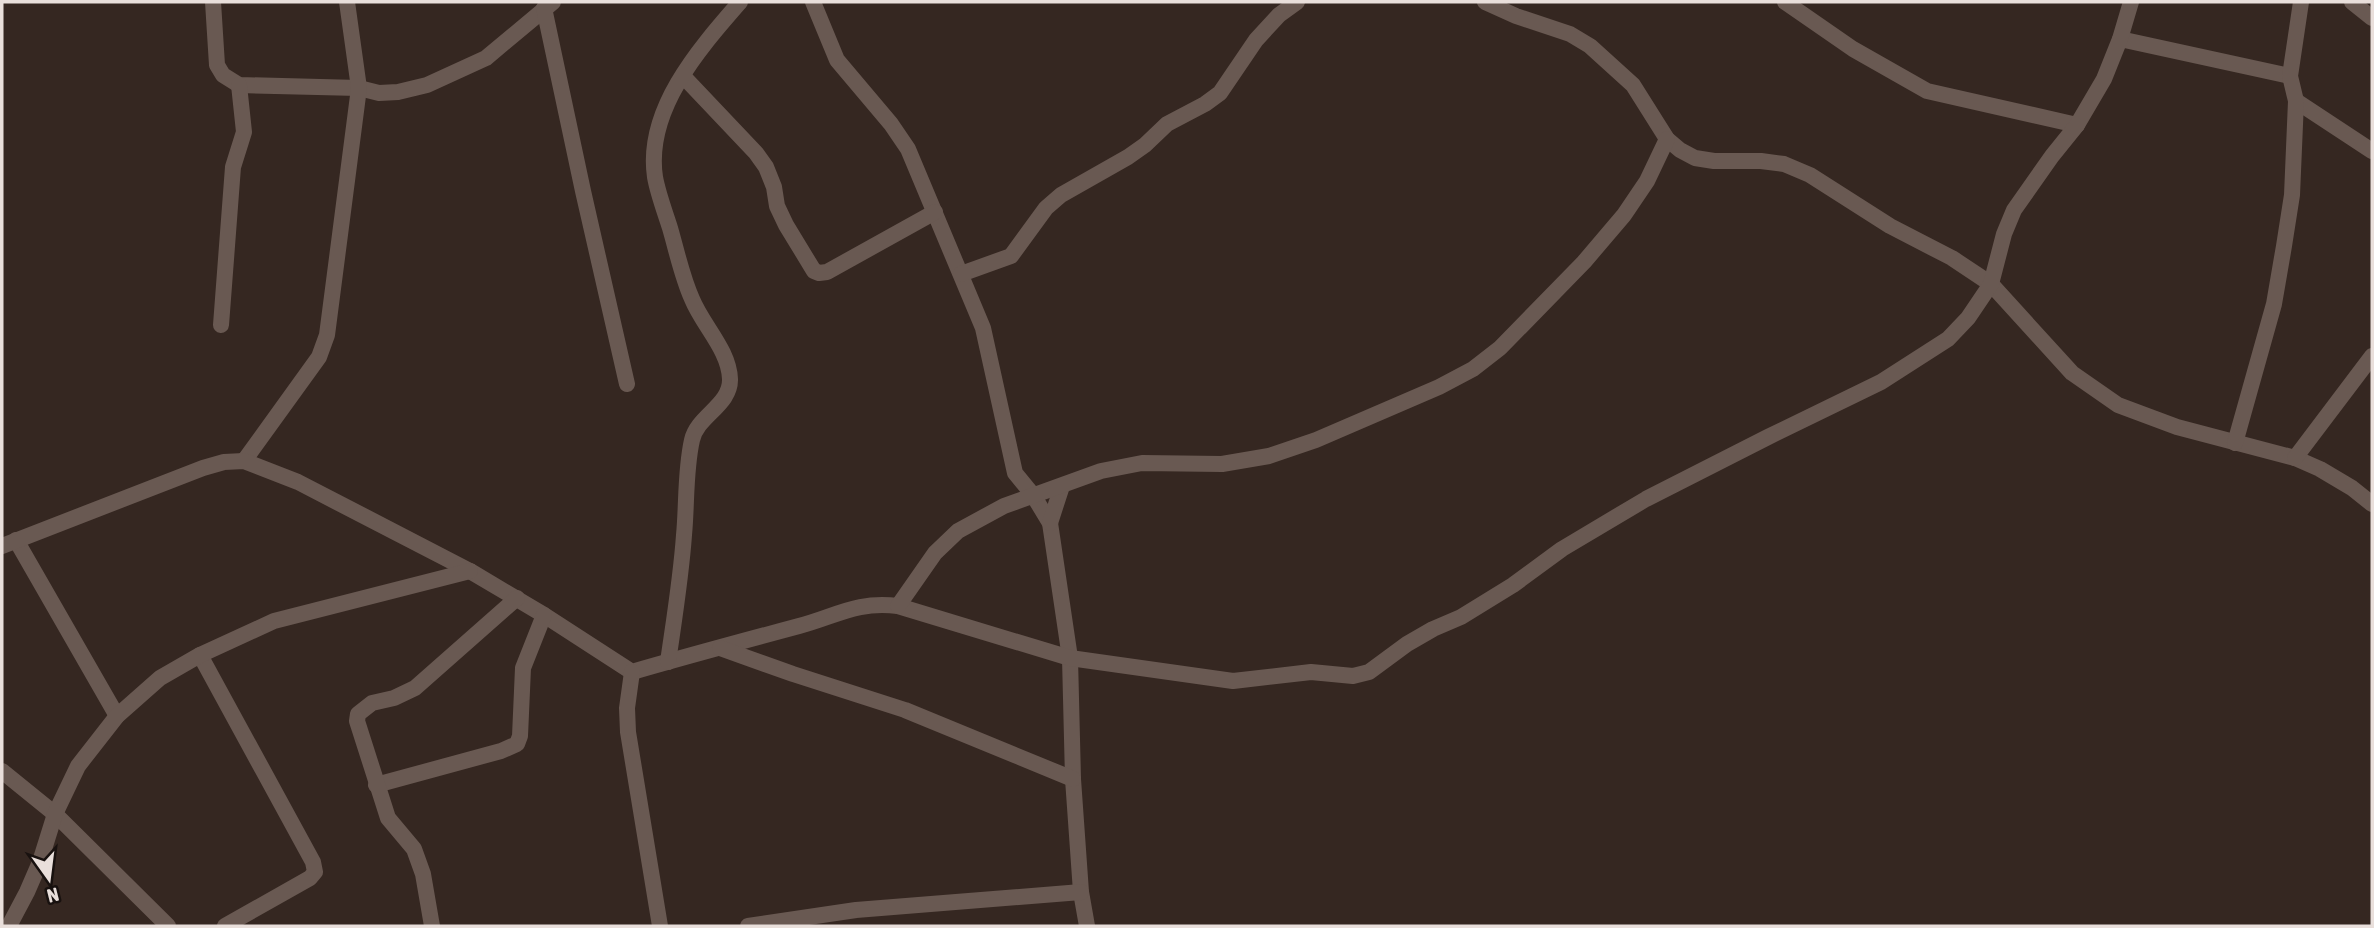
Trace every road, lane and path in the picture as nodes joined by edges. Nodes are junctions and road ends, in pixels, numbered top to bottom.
1 (213, 2) edge
2 (347, 2) edge
3 (740, 2) edge
4 (813, 2) edge
5 (1297, 2) edge
6 (1485, 2) edge
7 (1785, 2) edge
8 (2131, 2) edge
9 (2301, 2) edge
10 (2352, 2) edge
11 (548, 5) edge
12 (2372, 18) edge
13 (2120, 39) junction
14 (683, 76) junction
15 (2290, 76) junction
16 (239, 85) junction
17 (359, 88) junction
18 (2297, 101) junction
19 (2077, 125) junction
20 (1667, 139) junction
21 (2372, 151) edge
22 (935, 212) junction
23 (961, 274) junction
24 (1991, 284) junction
25 (221, 326) dead end
26 (2372, 356) edge
27 (627, 384) dead end
28 (2235, 443) junction
29 (2295, 458) junction
30 (244, 461) junction
31 (1015, 473) junction
32 (1062, 486) junction
33 (1032, 495) junction
34 (2372, 504) edge
35 (1004, 506) junction
36 (1050, 523) junction
37 (9, 543) edge
38 (470, 571) junction
39 (517, 598) junction
40 (898, 607) junction
41 (544, 615) junction
42 (720, 648) junction
43 (200, 654) junction
44 (1070, 658) junction
45 (668, 662) junction
46 (632, 672) junction
47 (117, 716) junction
48 (2, 771) edge
49 (1073, 779) junction
50 (376, 785) junction
51 (55, 814) junction
52 (1081, 892) junction
53 (790, 922) edge
54 (9, 926) edge
55 (168, 926) edge
56 (225, 926) edge
57 (432, 926) edge
58 (660, 926) edge
59 (748, 926) edge
60 (1087, 926) edge

1 - 16 street
2 - 17 street
3 - 14 street
4 - 22 street
5 - 23 street
6 - 20 street
7 - 19 street
8 - 13 street
9 - 15 street
10 - 12 street
11 - 17 street
11 - 27 street
13 - 15 street
13 - 19 street
14 - 22 street
14 - 45 street
15 - 18 street
16 - 17 street
16 - 25 street
17 - 30 street
18 - 21 street
18 - 28 street
19 - 24 street
20 - 24 street
20 - 32 street
22 - 23 street
23 - 31 street
24 - 28 street
24 - 44 street
26 - 29 street
28 - 29 street
29 - 34 street
30 - 37 street
30 - 38 street
31 - 33 street
31 - 35 street
32 - 33 street
32 - 36 street
33 - 35 street
33 - 36 street
35 - 40 street
36 - 44 street
37 - 47 street
38 - 39 street
38 - 43 street
39 - 41 street
39 - 50 street
40 - 42 street
40 - 44 street
41 - 46 street
41 - 50 street
42 - 45 street
42 - 49 street
43 - 47 street
43 - 56 street
44 - 49 street
45 - 46 street
46 - 58 street
47 - 51 street
48 - 51 street
49 - 52 street
50 - 57 street
51 - 54 street
51 - 55 street
52 - 53 street
52 - 60 street
53 - 59 street

